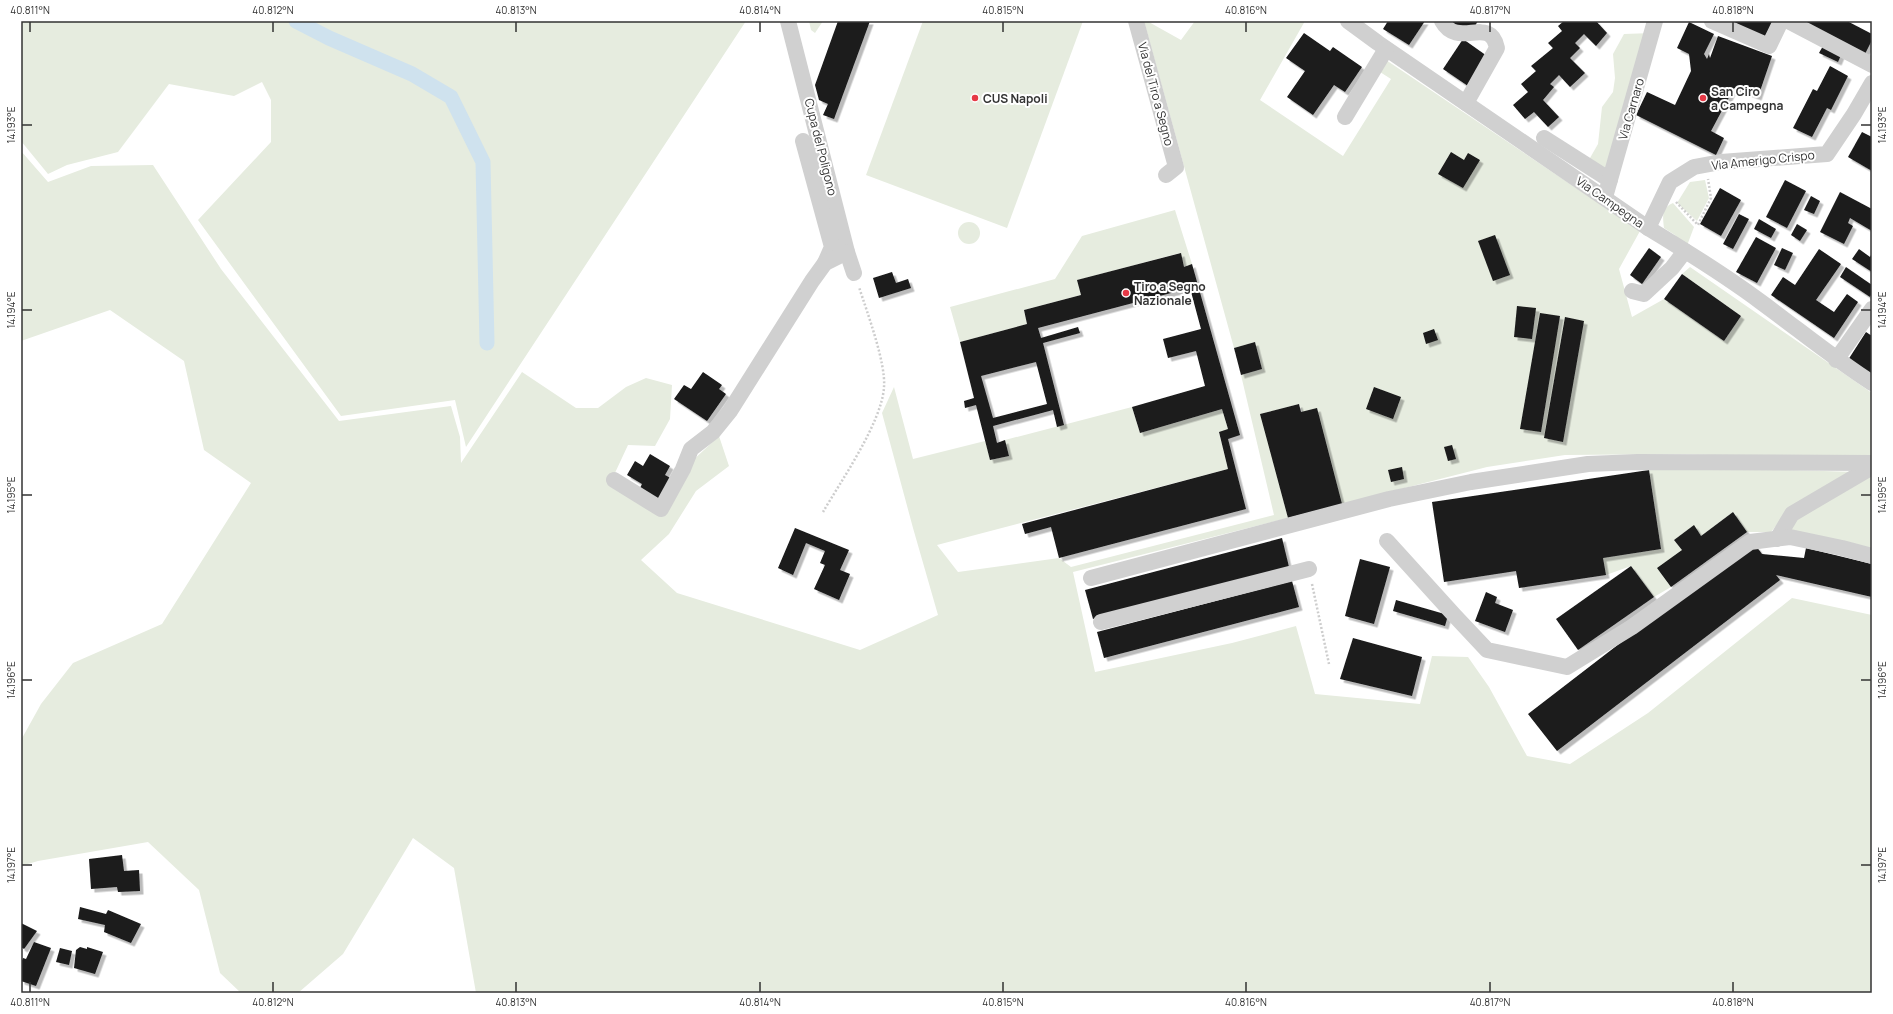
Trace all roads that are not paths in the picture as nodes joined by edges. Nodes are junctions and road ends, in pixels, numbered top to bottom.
1 (788, 21) edge
2 (1136, 21) edge
3 (1348, 21) edge
4 (1442, 21) edge
5 (1655, 21) edge
6 (1712, 21) edge
7 (1781, 21) edge
8 (1788, 21) edge
9 (1386, 49) junction
10 (1872, 65) edge
11 (1872, 83) edge
12 (1466, 103) junction
13 (1345, 117) dead end
14 (1544, 138) dead end
15 (803, 141) dead end
16 (1171, 171) dead end
17 (1610, 180) junction
18 (1605, 197) junction
19 (1648, 228) junction
20 (1685, 251) junction
21 (847, 252) junction
22 (825, 263) junction
23 (854, 273) road end
24 (1632, 290) dead end
25 (1872, 309) edge
26 (1836, 360) junction
27 (1872, 383) edge
28 (1872, 463) edge
29 (1872, 467) edge
30 (614, 480) dead end
31 (1777, 539) junction
32 (1387, 541) dead end
33 (1872, 556) edge
34 (1309, 569) road end
35 (1092, 578) dead end
36 (1102, 622) dead end

1 - 21 street, Cupa del Poligono
2 - 16 street, Via del Tiro a Segno
3 - 9 street, Via Campegna
4 - 12 street
5 - 17 street, Via Carnaro
6 - 7 street
8 - 10 street
9 - 12 street, Via Campegna
9 - 13 street
11 - 19 street, Via Amerigo Crispo
12 - 18 street, Via Campegna
14 - 17 street
15 - 22 street
17 - 18 street, Via Carnaro
18 - 19 street, Via Campegna
19 - 20 street, Via Campegna
20 - 24 street
20 - 26 street, Via Campegna
21 - 22 street
21 - 23 street, Cupa del Poligono
22 - 30 street
25 - 26 street
26 - 27 street, Via Campegna
28 - 35 street
29 - 31 street
31 - 32 street
31 - 33 street
34 - 36 street

